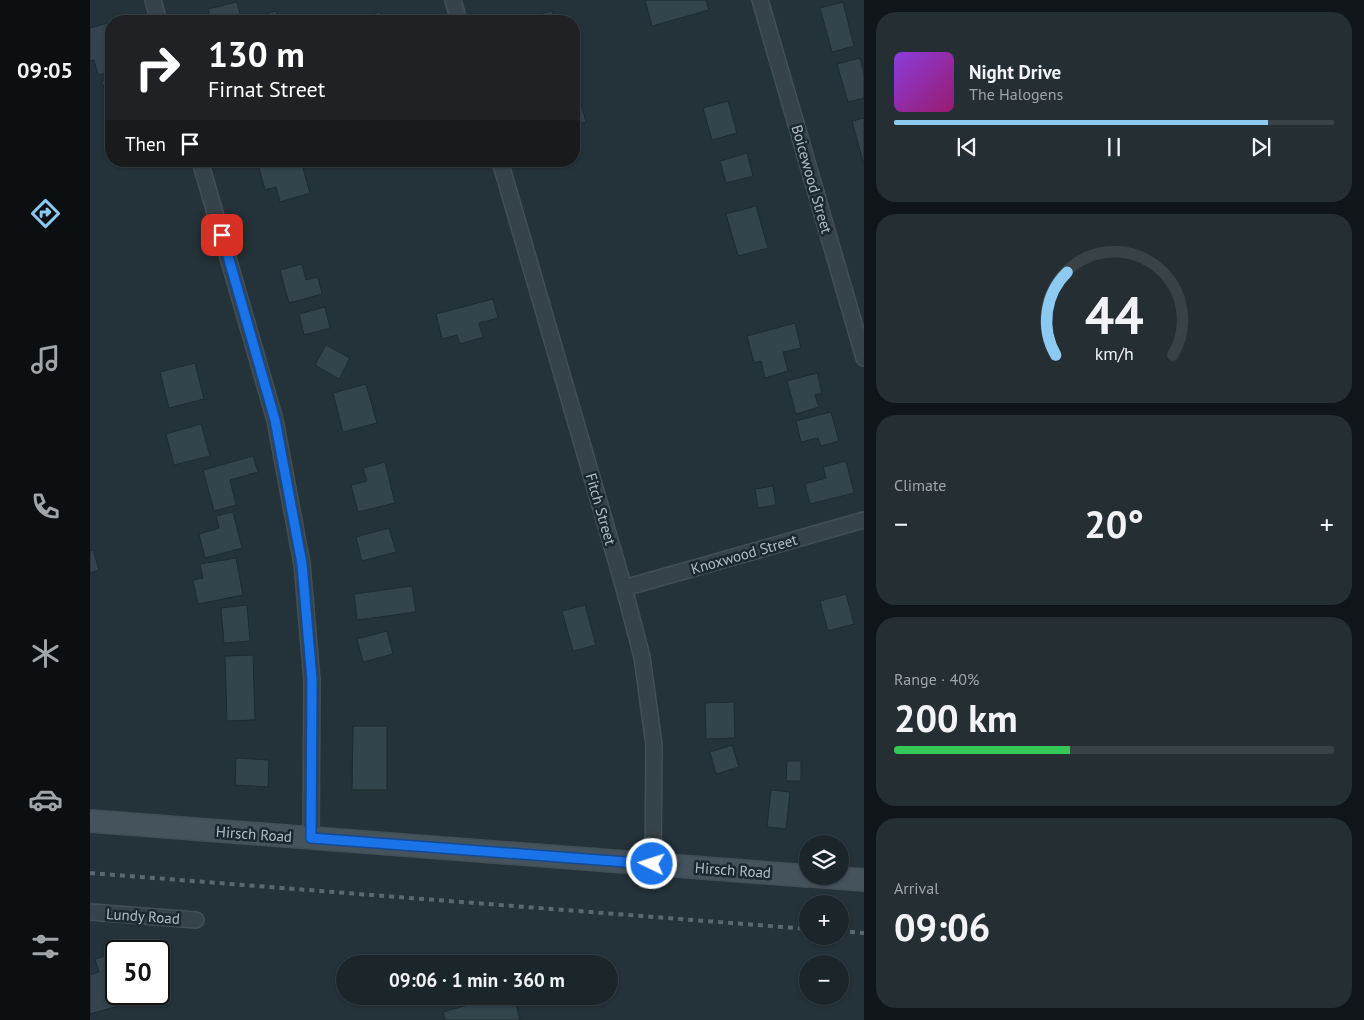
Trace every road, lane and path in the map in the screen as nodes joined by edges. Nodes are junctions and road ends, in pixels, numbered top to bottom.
1 (153, 0) edge
2 (453, 0) edge
3 (760, 0) edge
4 (157, 15) edge
5 (457, 15) edge
6 (202, 167) edge
7 (502, 167) edge
8 (864, 358) edge
9 (864, 520) edge
10 (624, 588) junction
11 (90, 821) edge
12 (311, 838) junction
13 (652, 864) junction
14 (799, 875) edge
15 (849, 879) edge
16 (864, 880) edge
17 (90, 912) edge
18 (196, 920) dead end

1 - 4 street
2 - 5 street
3 - 8 street, Boicewood Street
6 - 12 street
7 - 10 street, Fitch Street
9 - 10 street, Knoxwood Street
10 - 13 street, Fitch Street
11 - 12 main road, Hirsch Road
12 - 13 main road, Hirsch Road
13 - 14 main road, Hirsch Road
15 - 16 main road
17 - 18 street, Lundy Road

